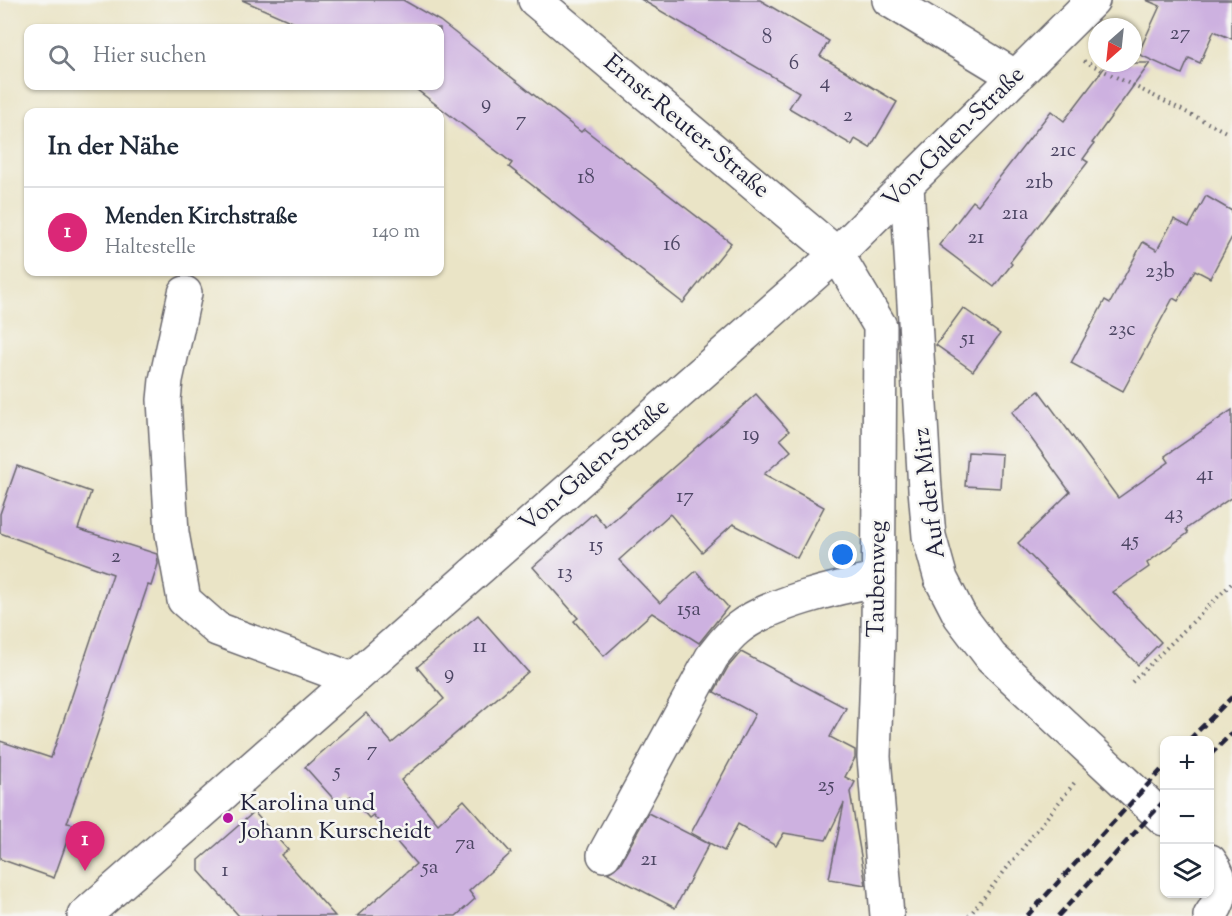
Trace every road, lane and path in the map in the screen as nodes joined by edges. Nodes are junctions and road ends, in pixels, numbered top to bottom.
1 (537, 0) edge
2 (890, 0) edge
3 (1093, 0) edge
4 (1049, 43) junction
5 (1016, 77) junction
6 (1226, 132) dead end
7 (908, 186) junction
8 (837, 254) junction
9 (185, 293) dead end
10 (879, 580) junction
11 (1232, 583) edge
12 (352, 679) junction
13 (1132, 682) dead end
14 (1054, 809) dead end
15 (1160, 815) edge
16 (604, 855) dead end
17 (1214, 867) edge
18 (84, 916) edge
19 (887, 916) edge
20 (969, 916) edge
21 (1210, 916) edge

1 - 8 street, Ernst-Reuter-Straße
2 - 5 street
3 - 4 street, Von-Galen-Straße
4 - 5 street, Von-Galen-Straße
4 - 6 path
5 - 7 street, Von-Galen-Straße
7 - 8 street, Von-Galen-Straße
7 - 15 street, Auf der Mirz
8 - 10 street, Taubenweg
8 - 12 street, Von-Galen-Straße
9 - 12 street
10 - 16 street
10 - 19 street, Taubenweg
11 - 13 path
12 - 18 street, Von-Galen-Straße
14 - 20 path
17 - 21 street

